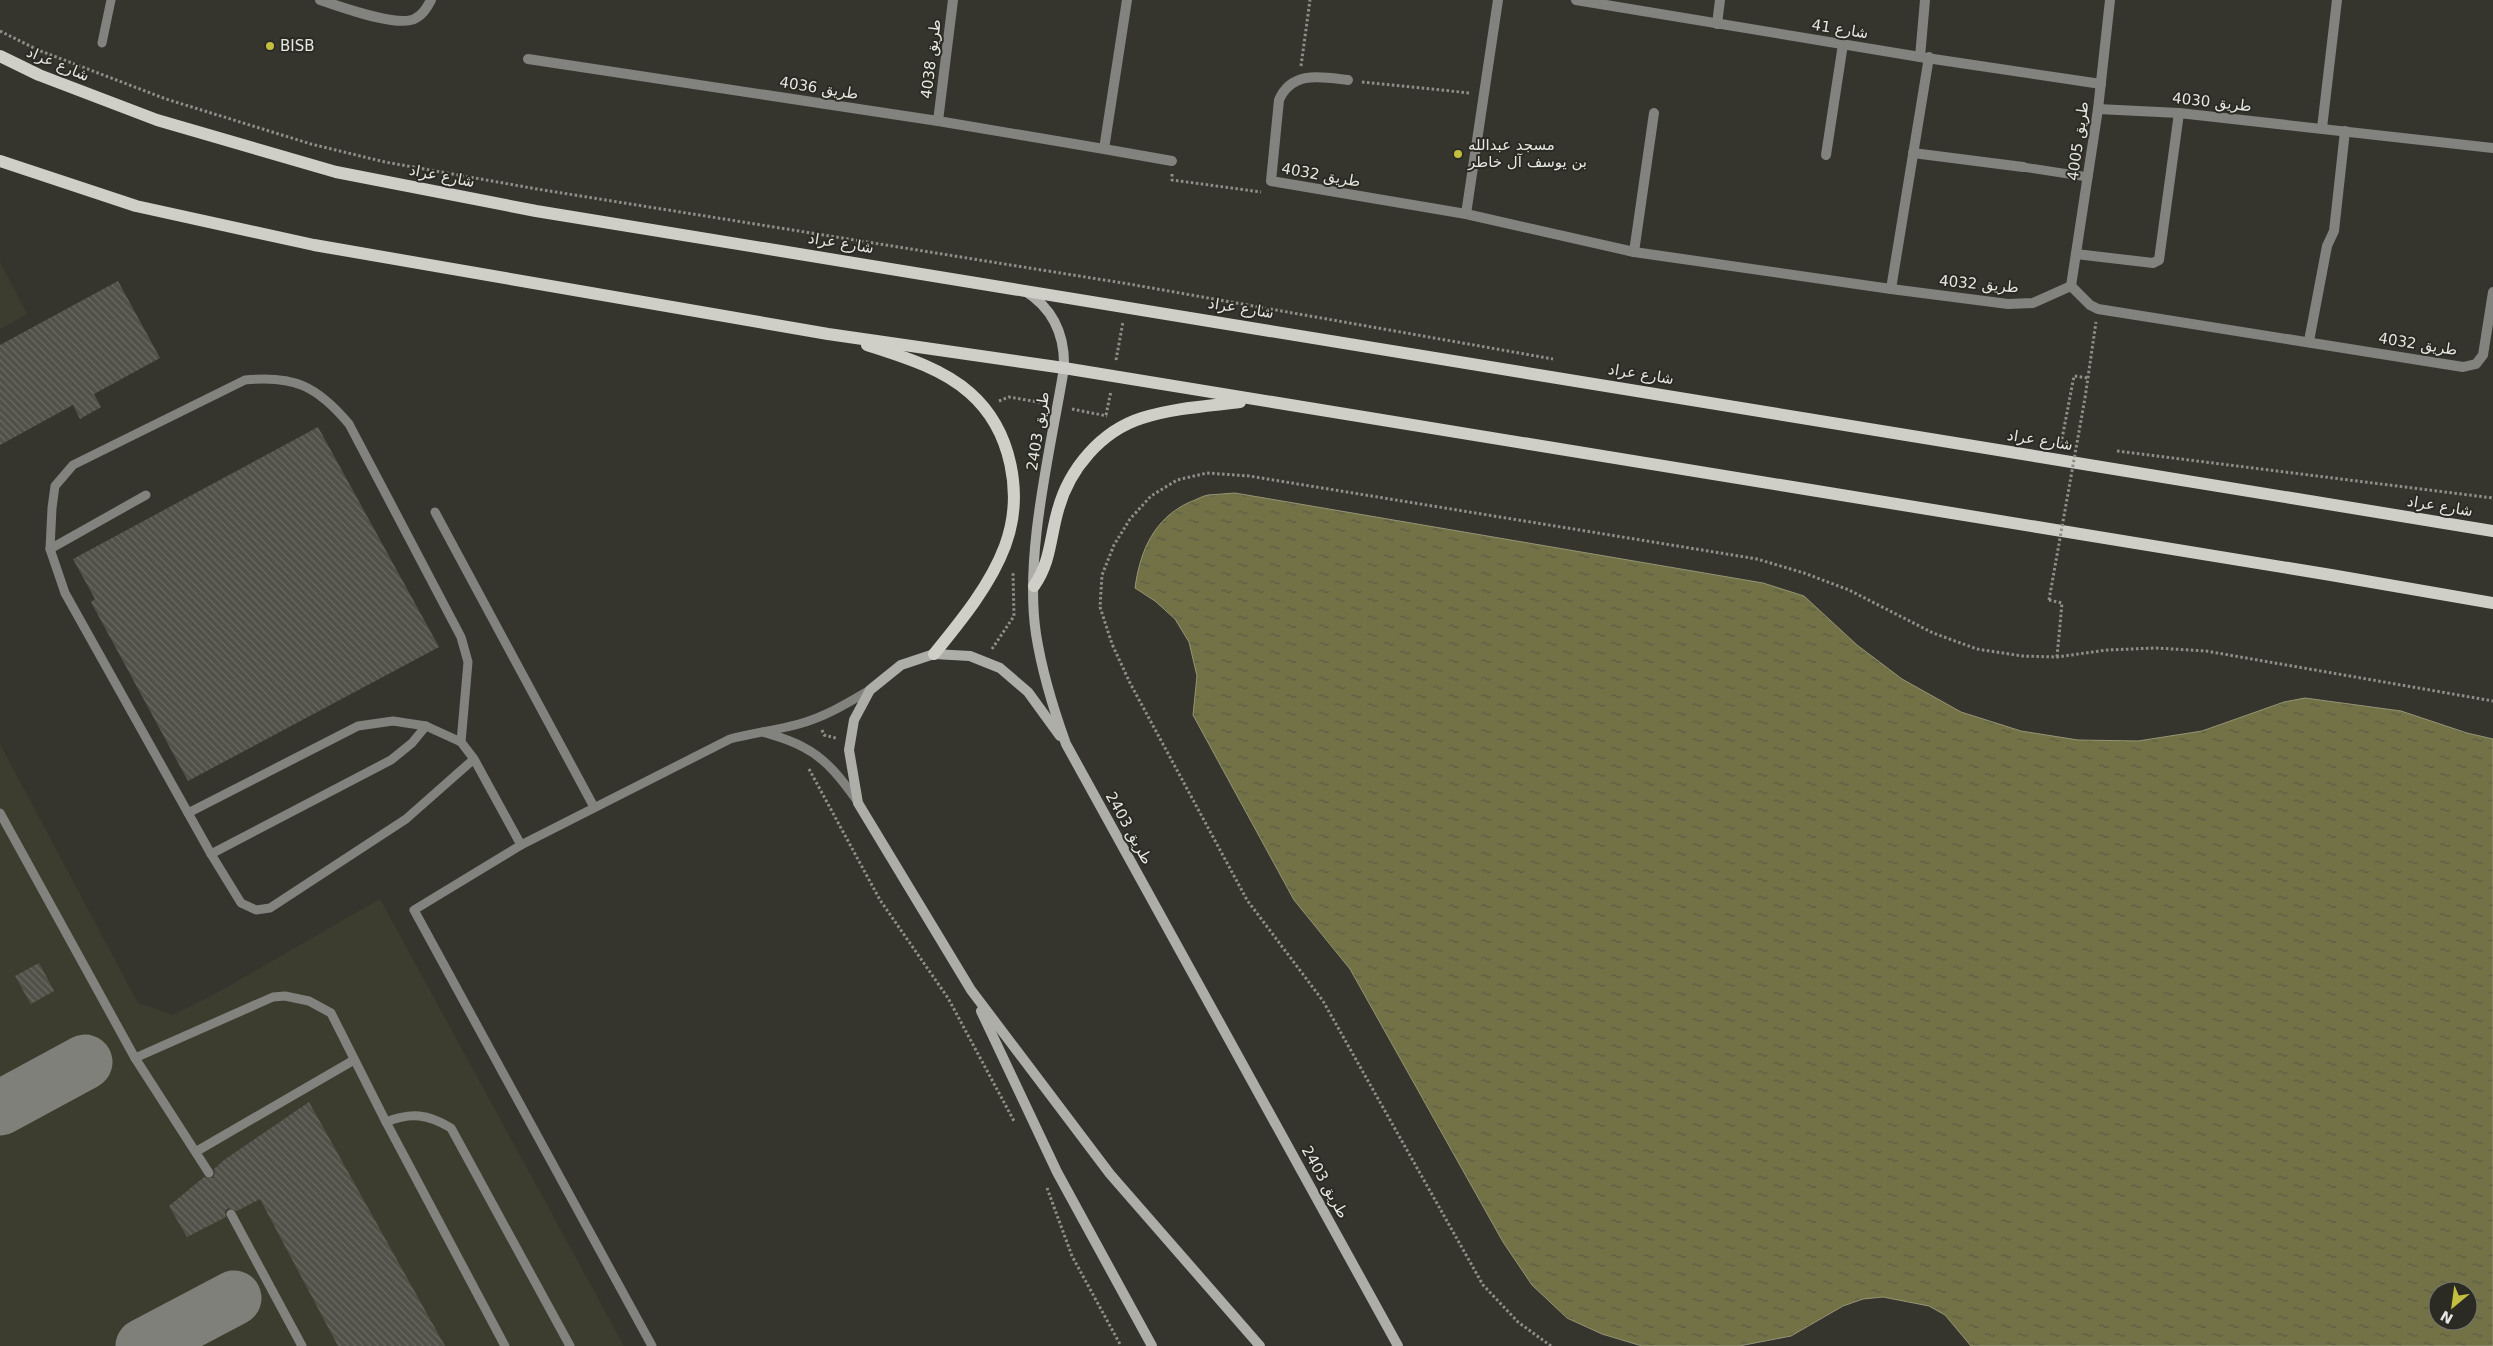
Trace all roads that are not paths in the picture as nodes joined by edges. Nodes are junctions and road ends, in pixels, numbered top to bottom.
1 (111, 0) edge
2 (320, 0) edge
3 (431, 0) edge
4 (953, 0) edge
5 (1127, 0) edge
6 (1498, 0) edge
7 (1576, 0) edge
8 (1720, 0) edge
9 (1926, 0) edge
10 (2110, 0) edge
11 (2337, 0) edge
12 (1627, 4) edge
13 (1716, 24) junction
14 (102, 43) dead end
15 (1843, 44) junction
16 (0, 56) edge
17 (1924, 57) junction
18 (528, 59) dead end
19 (1348, 80) road end
20 (2101, 84) junction
21 (2098, 109) junction
22 (1654, 113) dead end
23 (2179, 113) junction
24 (938, 121) junction
25 (2322, 128) junction
26 (2345, 131) junction
27 (2493, 148) edge
28 (1104, 149) junction
29 (1913, 153) junction
30 (1826, 155) dead end
31 (0, 161) edge
32 (1172, 161) road end
33 (2023, 167) joint
34 (2088, 177) junction
35 (1466, 214) junction
36 (1634, 252) junction
37 (2076, 254) junction
38 (2071, 286) junction
39 (1020, 288) junction
40 (1891, 289) junction
41 (2493, 292) edge
42 (828, 334) junction
43 (2310, 341) junction
44 (1064, 368) junction
45 (1252, 400) junction
46 (146, 495) dead end
47 (435, 512) dead end
48 (2493, 527) edge
49 (2477, 528) junction
50 (2493, 531) edge
51 (50, 549) junction
52 (1034, 586) junction
53 (2493, 603) edge
54 (934, 654) junction
55 (870, 690) junction
56 (426, 726) junction
57 (760, 731) junction
58 (461, 742) junction
59 (1066, 744) junction
60 (474, 759) junction
61 (858, 803) junction
62 (594, 807) junction
63 (0, 813) edge
64 (188, 813) junction
65 (521, 845) junction
66 (211, 854) junction
67 (971, 990) junction
68 (135, 1058) junction
69 (354, 1060) junction
70 (386, 1122) junction
71 (197, 1151) junction
72 (209, 1173) dead end
73 (231, 1214) dead end
74 (302, 1346) edge
75 (505, 1346) edge
76 (570, 1346) edge
77 (652, 1346) edge
78 (1152, 1346) edge
79 (1260, 1346) edge
80 (1398, 1346) edge

1 - 14 lane
2 - 3 street
4 - 24 street, طريق 4038
5 - 28 street
6 - 35 street
7 - 12 street, شارع 41
8 - 13 street
9 - 17 street
10 - 20 street, طريق 4005
11 - 25 street
12 - 13 street, شارع 41
13 - 15 street, شارع 41
15 - 17 street, شارع 41
15 - 30 street
16 - 39 main road, شارع عراد
17 - 20 street, شارع 41
17 - 29 street
18 - 24 street, طريق 4036
19 - 35 street, طريق 4032
20 - 21 street, طريق 4005
21 - 23 street, طريق 4030
21 - 34 street, طريق 4005
22 - 36 street
23 - 25 street, طريق 4030
23 - 37 street
24 - 28 street, طريق 4036
25 - 26 street, طريق 4030
26 - 27 street, طريق 4030
26 - 43 street
28 - 32 street, طريق 4036
29 - 33 street
29 - 40 street
31 - 42 main road
33 - 34 lane
34 - 37 street, طريق 4005
35 - 36 street, طريق 4032
36 - 40 street, طريق 4032
37 - 38 street, طريق 4005
38 - 40 street, طريق 4032
38 - 43 street, طريق 4032
39 - 44 main road, طريق 2403
39 - 49 main road, شارع عراد
41 - 43 street, طريق 4032
42 - 44 main road
42 - 54 main road
44 - 45 main road
44 - 52 main road, طريق 2403
45 - 52 main road
45 - 53 main road
46 - 51 lane
47 - 62 lane
48 - 49 main road
49 - 50 main road, شارع عراد
51 - 58 lane
51 - 64 lane
52 - 59 main road, طريق 2403
54 - 55 main road
54 - 59 main road
55 - 57 lane
55 - 61 main road
56 - 58 lane
56 - 64 lane
56 - 66 lane
57 - 61 lane
57 - 62 lane
58 - 60 lane
59 - 80 main road, طريق 2403
60 - 65 lane
60 - 66 lane
61 - 67 main road
62 - 65 lane
63 - 68 lane
64 - 66 lane
65 - 77 lane
67 - 78 main road
67 - 79 main road
68 - 69 lane
68 - 71 lane
69 - 70 lane
69 - 71 lane
70 - 75 lane
70 - 76 lane
71 - 72 lane
73 - 74 lane

